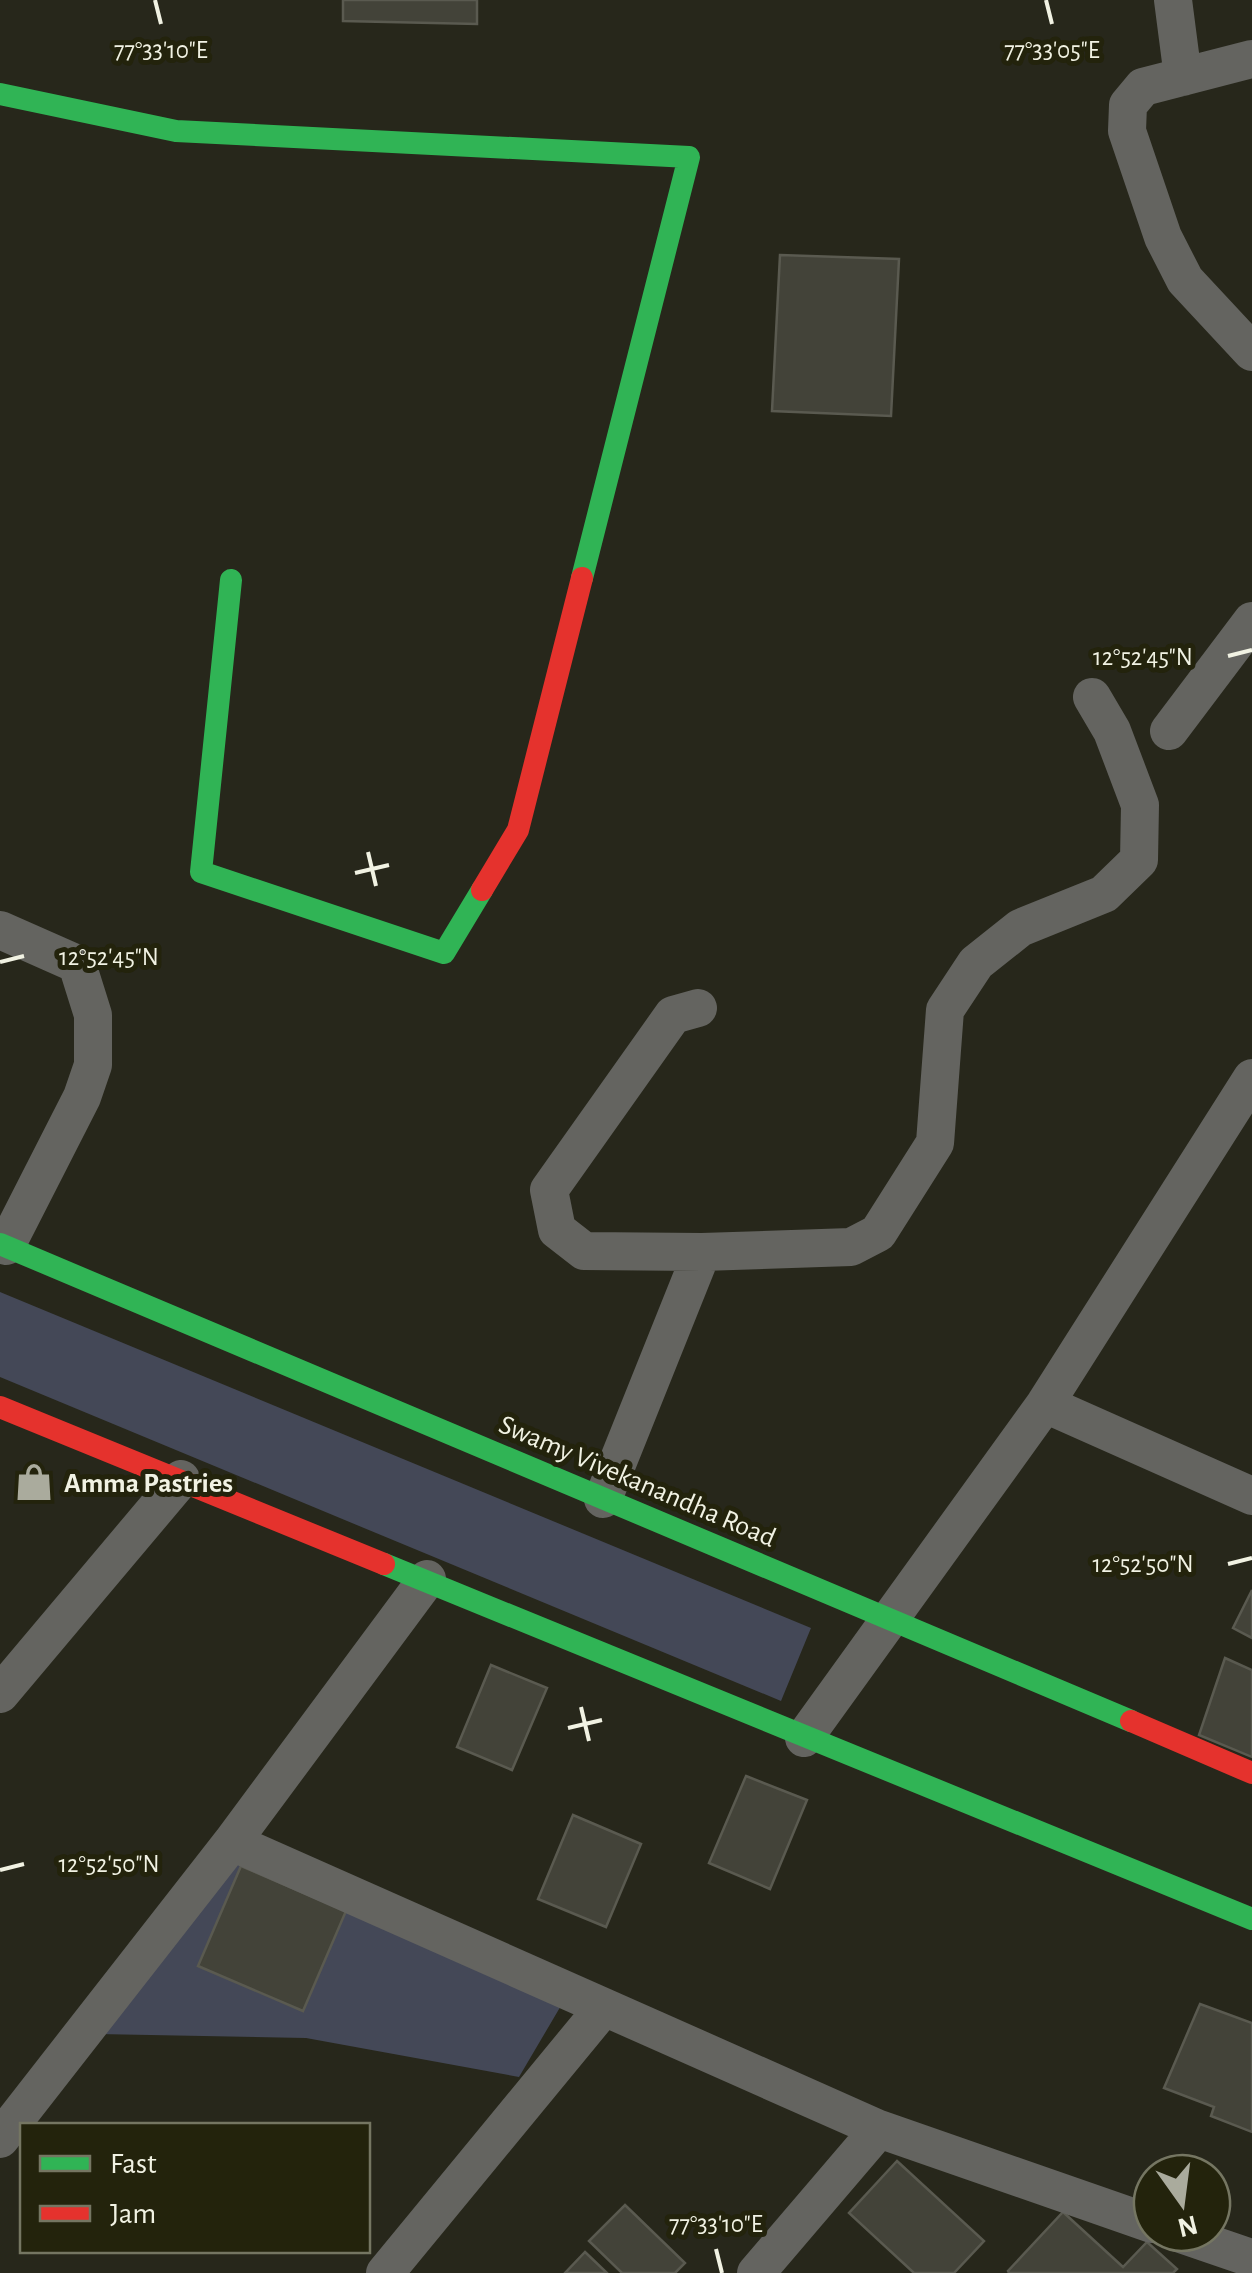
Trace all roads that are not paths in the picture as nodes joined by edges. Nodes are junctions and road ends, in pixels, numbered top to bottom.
1 (1173, 0) edge
2 (1252, 59) edge
3 (1182, 77) junction
4 (0, 94) edge
5 (1252, 352) edge
6 (231, 580) dead end
7 (1252, 621) edge
8 (1092, 697) dead end
9 (1169, 731) dead end
10 (0, 930) edge
11 (698, 1008) dead end
12 (1252, 1078) edge
13 (3, 1245) edge
14 (702, 1252) junction
15 (1045, 1404) junction
16 (0, 1407) edge
17 (181, 1478) junction
18 (1252, 1496) edge
19 (603, 1499) junction
20 (427, 1579) junction
21 (894, 1617) junction
22 (0, 1694) edge
23 (804, 1738) junction
24 (1252, 1773) edge
25 (232, 1842) junction
26 (1252, 1919) edge
27 (604, 2007) junction
28 (879, 2129) junction
29 (0, 2140) edge
30 (1132, 2217) edge
31 (385, 2273) edge
32 (756, 2273) edge

1 - 3 street
2 - 3 street
3 - 5 street
4 - 6 main road
7 - 9 street
8 - 14 street
10 - 13 street
11 - 14 street
12 - 15 street
13 - 19 main road, Swamy Vivekanandha Road
14 - 19 street
15 - 18 street
15 - 21 street
16 - 17 main road
17 - 20 main road
17 - 22 street
19 - 21 main road, Swamy Vivekanandha Road
20 - 23 main road
20 - 25 street
21 - 23 street
21 - 24 main road, Swamy Vivekanandha Road
23 - 26 main road
25 - 27 street
25 - 29 street
27 - 28 street
27 - 31 street
28 - 30 street
28 - 32 street

